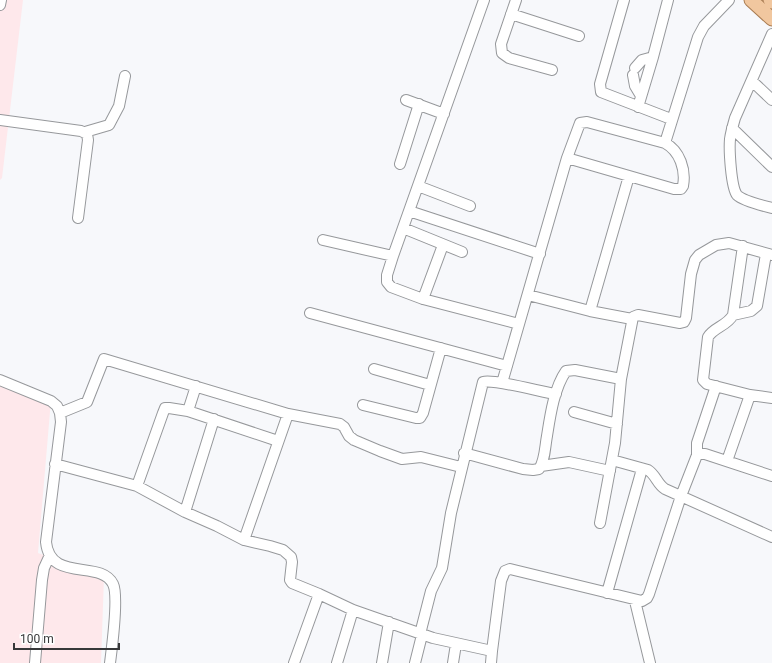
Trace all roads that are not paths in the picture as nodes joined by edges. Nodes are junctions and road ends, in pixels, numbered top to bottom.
1 (1, 0) edge
2 (484, 0) edge
3 (516, 0) edge
4 (624, 0) edge
5 (668, 0) edge
6 (729, 0) edge
7 (756, 2) edge
8 (0, 5) edge
9 (511, 14) junction
10 (772, 19) edge
11 (772, 34) edge
12 (579, 36) dead end
13 (654, 56) junction
14 (552, 70) dead end
15 (125, 76) dead end
16 (752, 80) junction
17 (641, 96) junction
18 (406, 100) dead end
19 (772, 100) edge
20 (418, 104) junction
21 (638, 107) junction
22 (444, 114) junction
23 (671, 119) junction
24 (0, 120) edge
25 (732, 128) junction
26 (85, 132) junction
27 (665, 143) junction
28 (567, 158) junction
29 (400, 164) dead end
30 (772, 167) edge
31 (628, 176) junction
32 (418, 186) junction
33 (470, 206) dead end
34 (772, 208) edge
35 (409, 211) junction
36 (78, 218) dead end
37 (403, 228) junction
38 (324, 240) dead end
39 (443, 245) junction
40 (743, 246) junction
41 (462, 252) dead end
42 (540, 254) junction
43 (769, 255) edge
44 (393, 256) junction
45 (528, 295) junction
46 (423, 298) junction
47 (590, 311) junction
48 (310, 313) dead end
49 (733, 315) junction
50 (632, 319) junction
51 (519, 324) junction
52 (441, 348) junction
53 (507, 366) junction
54 (374, 369) dead end
55 (621, 378) junction
56 (0, 380) edge
57 (502, 383) junction
58 (430, 385) junction
59 (196, 386) junction
60 (716, 386) junction
61 (556, 394) junction
62 (750, 395) junction
63 (772, 398) edge
64 (363, 405) dead end
65 (188, 411) junction
66 (574, 412) dead end
67 (60, 413) junction
68 (288, 414) junction
69 (214, 419) junction
70 (617, 424) junction
71 (278, 441) junction
72 (464, 453) junction
73 (697, 455) junction
74 (612, 460) junction
75 (726, 461) junction
76 (55, 464) junction
77 (541, 466) junction
78 (461, 467) junction
79 (642, 469) junction
80 (610, 470) junction
81 (772, 476) edge
82 (137, 486) junction
83 (681, 496) junction
84 (185, 512) junction
85 (600, 523) dead end
86 (772, 537) edge
87 (244, 540) junction
88 (50, 555) junction
89 (607, 593) junction
90 (319, 594) junction
91 (635, 600) junction
92 (353, 610) junction
93 (389, 622) junction
94 (421, 634) junction
95 (456, 644) junction
96 (492, 651) junction
97 (35, 663) edge
98 (110, 663) edge
99 (294, 663) edge
100 (337, 663) edge
101 (382, 663) edge
102 (415, 663) edge
103 (453, 663) edge
104 (490, 663) edge
105 (650, 663) edge

1 - 8 street
2 - 22 street
3 - 9 street
4 - 21 street
5 - 13 street
6 - 23 street
7 - 10 main road
9 - 12 street
9 - 14 street
11 - 16 street
13 - 17 street
13 - 17 street
15 - 26 street
16 - 19 street
16 - 25 street
17 - 21 street
18 - 20 street
20 - 22 street
20 - 29 street
21 - 23 street
22 - 32 street
23 - 27 street
24 - 26 street
25 - 30 street
25 - 34 street
26 - 36 street
27 - 28 street
27 - 31 street
28 - 31 street
28 - 42 street
31 - 47 street
32 - 33 street
32 - 35 street
35 - 37 street
35 - 42 street
37 - 39 street
37 - 44 street
38 - 44 street
39 - 41 street
39 - 46 street
40 - 43 street
40 - 49 street
40 - 50 street
42 - 45 street
43 - 49 street
44 - 46 street
45 - 47 street
45 - 51 street
46 - 51 street
47 - 50 street
48 - 52 street
49 - 60 street
50 - 55 street
51 - 53 street
52 - 53 street
52 - 58 street
53 - 57 street
54 - 58 street
55 - 61 street
55 - 70 street
56 - 67 street
57 - 61 street
57 - 72 street
58 - 64 street
59 - 65 street
59 - 67 street
59 - 68 street
60 - 62 street
60 - 73 street
61 - 77 street
62 - 63 street
62 - 75 street
65 - 69 street
65 - 82 street
66 - 70 street
67 - 76 street
68 - 71 street
68 - 78 street
69 - 71 street
69 - 84 street
70 - 74 street
71 - 87 street
72 - 77 street
72 - 78 street
73 - 75 street
73 - 83 street
74 - 79 street
74 - 80 street
75 - 81 street
76 - 82 street
76 - 88 street
77 - 80 street
78 - 94 street
79 - 83 street
79 - 89 street
80 - 85 street
82 - 84 street
83 - 86 street
83 - 91 street
84 - 87 street
87 - 90 street
88 - 97 street
88 - 98 street
89 - 91 street
89 - 96 street
90 - 92 street
90 - 99 street
91 - 105 street
92 - 93 street
92 - 100 street
93 - 94 street
93 - 101 street
94 - 95 street
94 - 102 street
95 - 96 street
95 - 103 street
96 - 104 street

